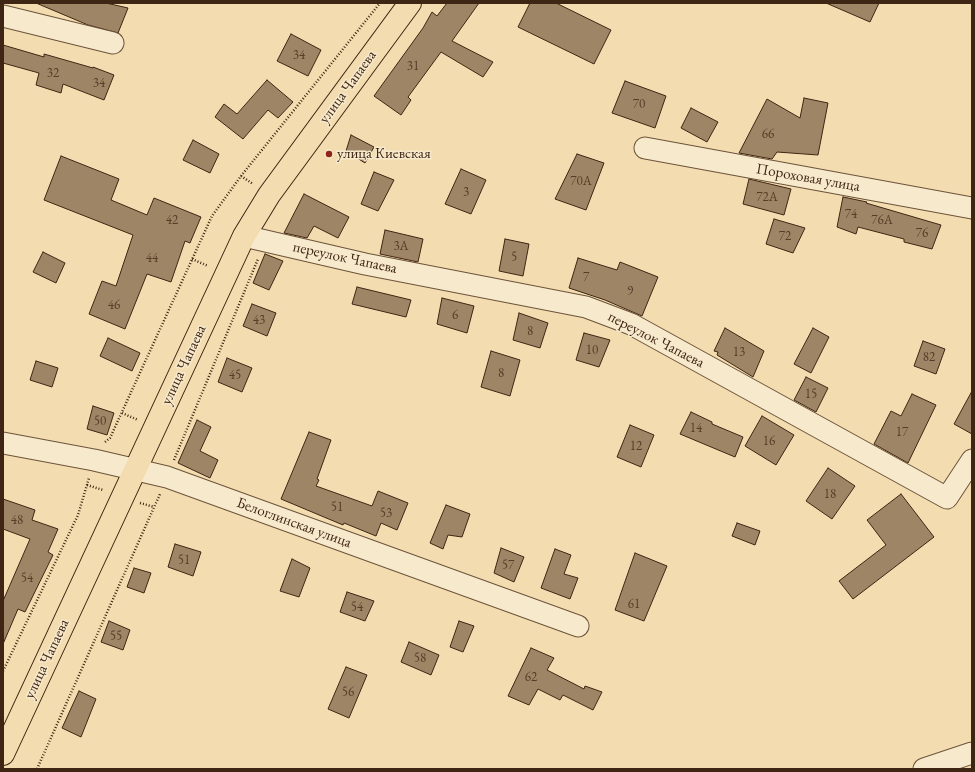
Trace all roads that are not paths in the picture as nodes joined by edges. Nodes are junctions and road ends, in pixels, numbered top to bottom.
1 (410, 3) edge
2 (3, 16) edge
3 (113, 43) dead end
4 (645, 148) dead end
5 (972, 208) edge
6 (244, 236) junction
7 (3, 443) edge
8 (972, 460) edge
9 (135, 469) junction
10 (578, 626) dead end
11 (972, 753) edge
12 (3, 754) edge
13 (924, 769) edge

1 - 6 main road, улица Чапаева
2 - 3 street
4 - 5 street, Пороховая улица
6 - 8 street, переулок Чапаева
6 - 9 main road, улица Чапаева
7 - 9 street, Белоглинская улица
9 - 10 street, Белоглинская улица
9 - 12 main road, улица Чапаева
11 - 13 street

